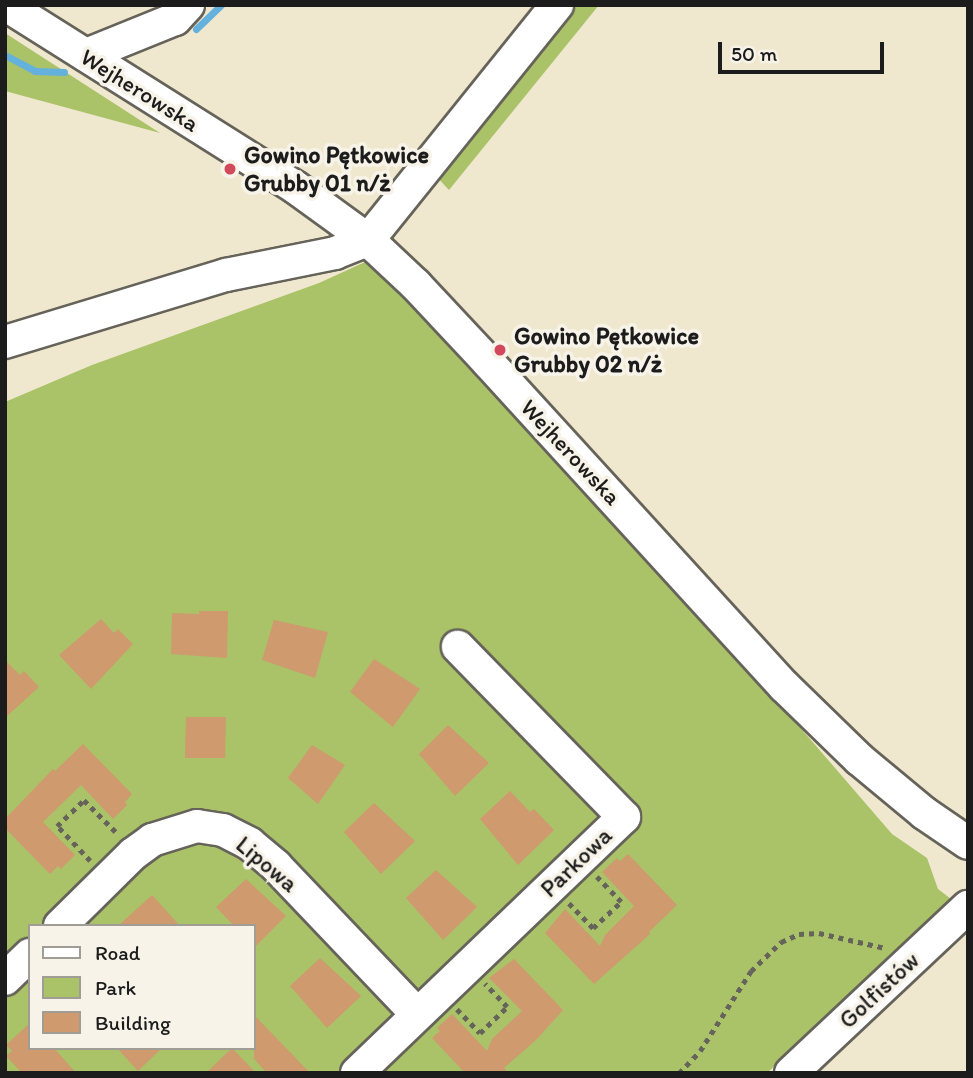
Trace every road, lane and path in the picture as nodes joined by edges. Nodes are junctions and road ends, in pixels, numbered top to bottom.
1 (6, 5) edge
2 (188, 5) edge
3 (557, 5) edge
4 (86, 55) junction
5 (368, 240) junction
6 (5, 342) edge
7 (458, 646) dead end
8 (968, 843) edge
9 (135, 853) junction
10 (580, 859) junction
11 (108, 879) junction
12 (552, 886) junction
13 (968, 907) edge
14 (62, 924) edge
15 (28, 957) edge
16 (912, 960) junction
17 (468, 966) junction
18 (5, 979) edge
19 (440, 992) junction
20 (417, 1014) junction
21 (357, 1073) edge
22 (679, 1073) edge
23 (791, 1073) edge

1 - 4 street, Wejherowska
2 - 4 street
3 - 5 street
4 - 5 street, Wejherowska
5 - 6 street
5 - 8 street, Wejherowska
7 - 10 street, Parkowa
9 - 11 street, Lipowa
9 - 11 path
9 - 20 street, Lipowa
10 - 12 street, Parkowa
10 - 12 path
11 - 14 street, Lipowa
12 - 17 street, Parkowa
13 - 16 street, Golfistów
15 - 18 street
16 - 22 path
16 - 23 street, Golfistów
17 - 19 street, Parkowa
17 - 19 path
19 - 20 street, Parkowa
20 - 21 street, Parkowa

